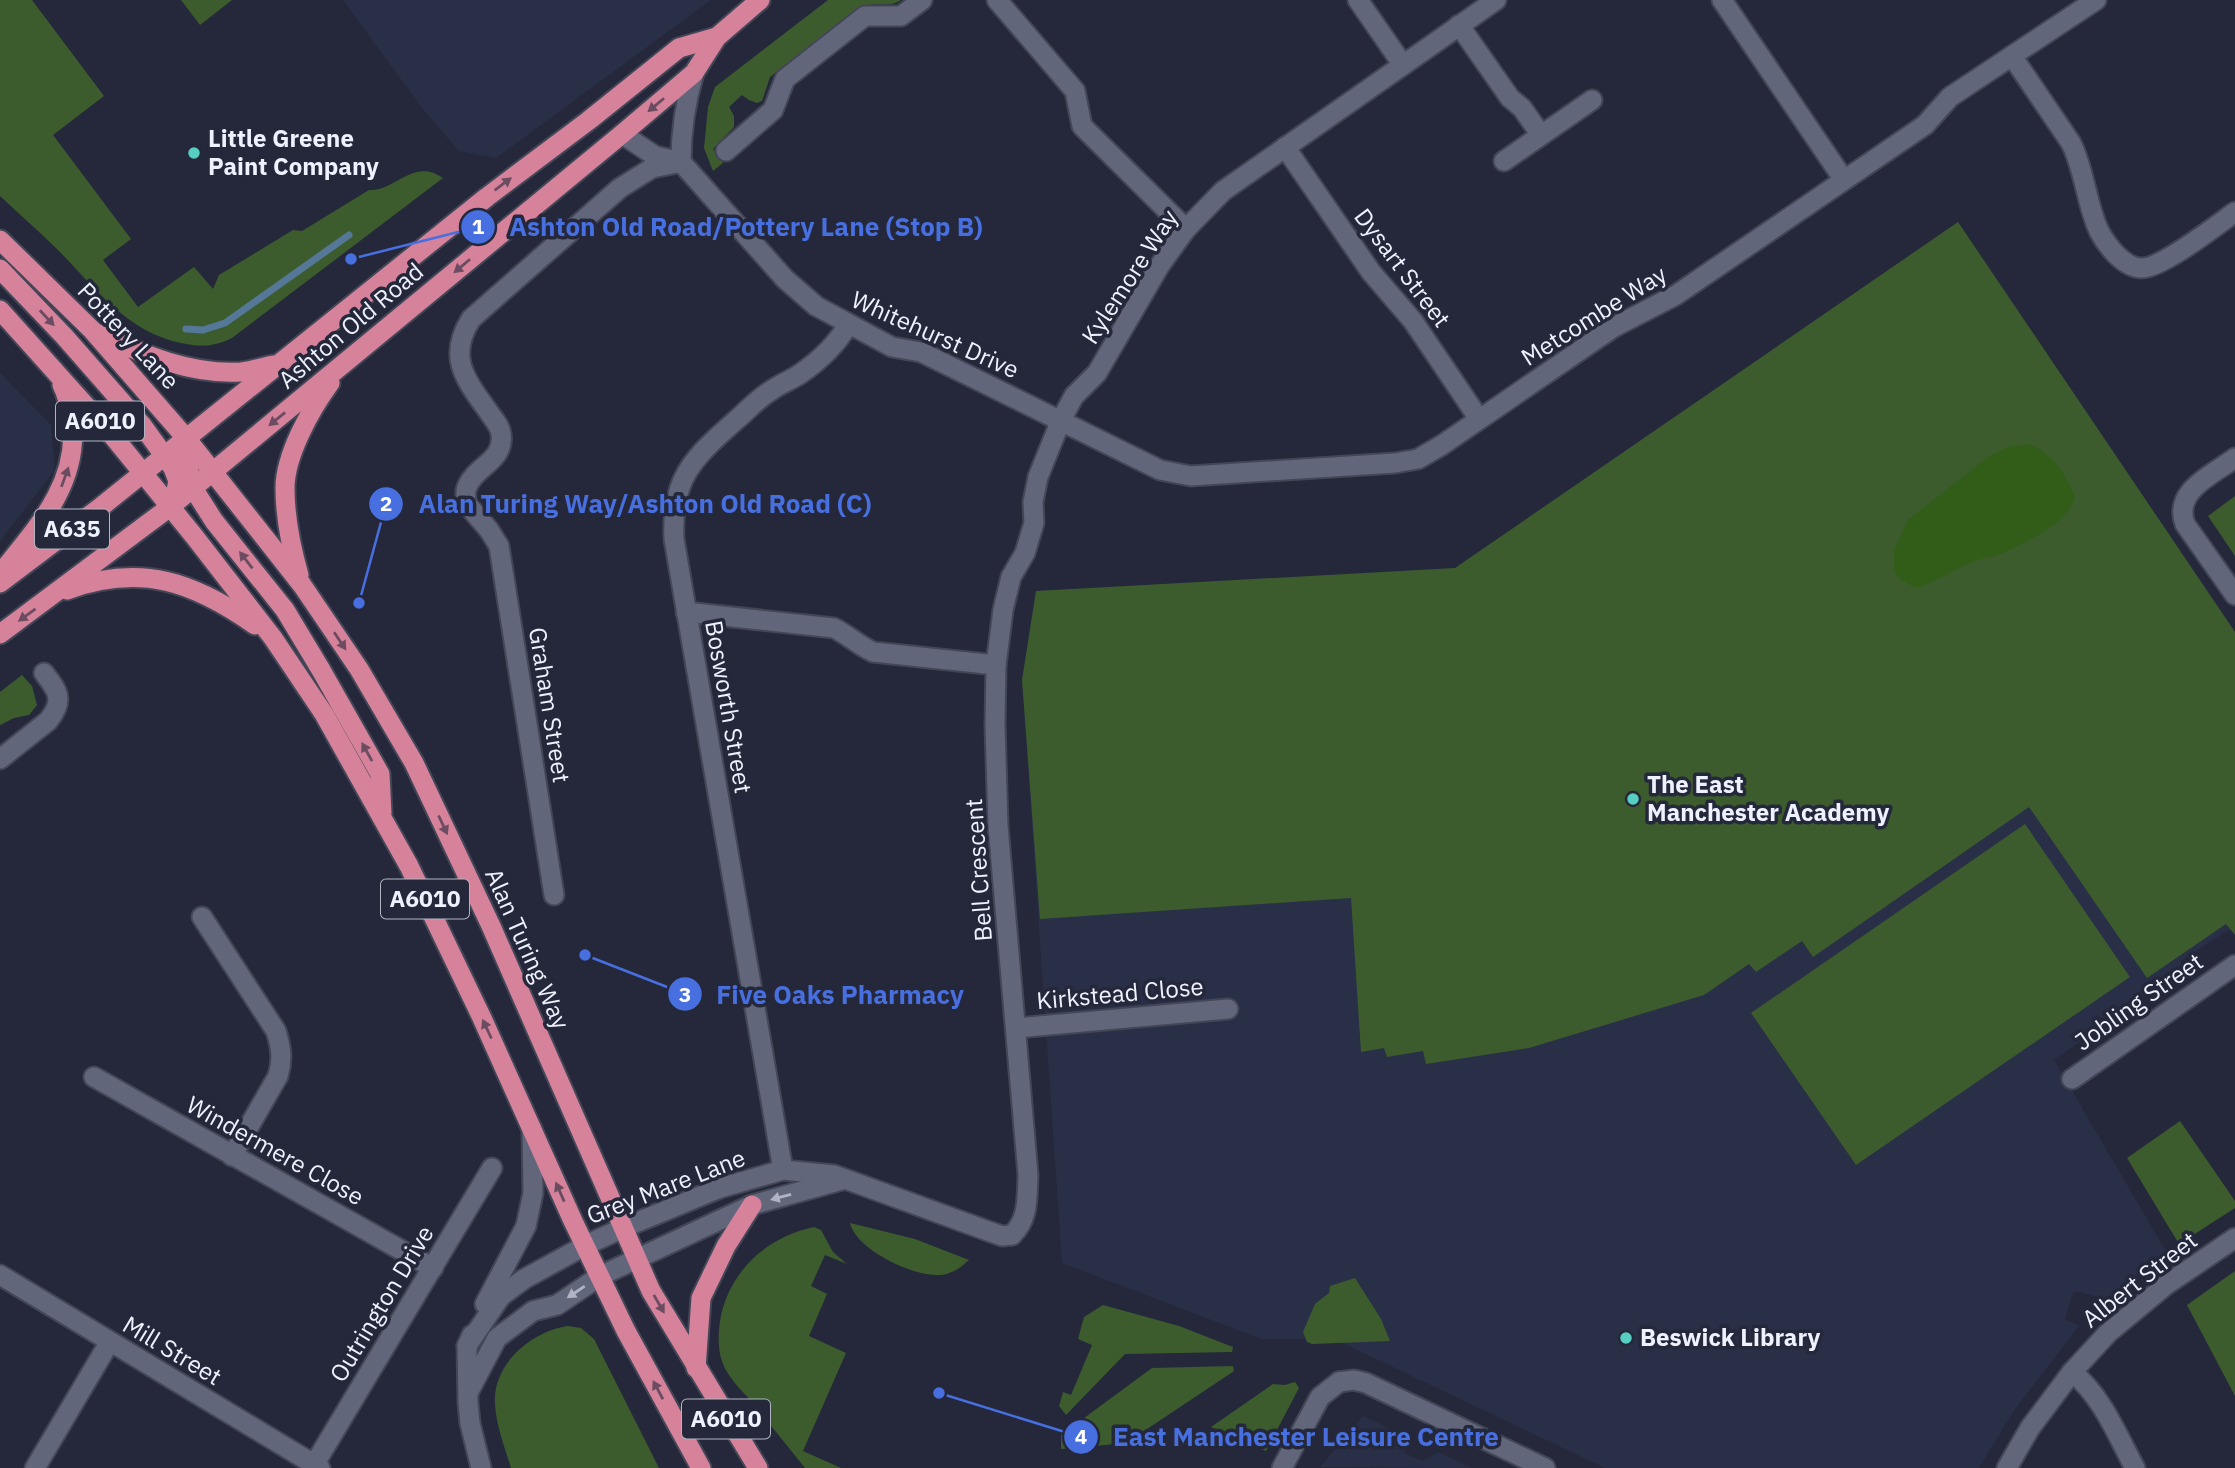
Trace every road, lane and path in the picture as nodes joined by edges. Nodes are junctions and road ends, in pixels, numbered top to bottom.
1 (760, 0) edge
2 (922, 0) edge
3 (997, 0) edge
4 (1358, 0) edge
5 (1496, 0) edge
6 (1722, 0) edge
7 (2096, 0) edge
8 (1460, 25) junction
9 (717, 37) junction
10 (2012, 56) junction
11 (1403, 65) junction
12 (694, 73) junction
13 (1592, 100) dead end
14 (622, 134) junction
15 (1541, 135) junction
16 (1285, 147) junction
17 (726, 151) dead end
18 (1504, 161) dead end
19 (681, 162) junction
20 (1844, 180) junction
21 (2235, 212) edge
22 (1186, 229) junction
23 (0, 240) edge
24 (0, 269) edge
25 (0, 310) edge
26 (848, 325) junction
27 (92, 330) junction
28 (348, 360) junction
29 (277, 364) junction
30 (54, 369) junction
31 (1479, 419) junction
32 (1060, 420) junction
33 (186, 438) junction
34 (165, 456) junction
35 (2235, 458) edge
36 (213, 471) junction
37 (144, 473) junction
38 (193, 488) junction
39 (170, 507) junction
40 (0, 574) edge
41 (0, 583) edge
42 (302, 585) junction
43 (2235, 595) edge
44 (53, 596) junction
45 (687, 612) junction
46 (0, 634) edge
47 (273, 638) junction
48 (996, 665) junction
49 (44, 673) dead end
50 (0, 759) edge
51 (382, 817) junction
52 (554, 895) dead end
53 (202, 917) dead end
54 (2234, 967) edge
55 (1228, 1009) dead end
56 (1016, 1028) junction
57 (94, 1077) dead end
58 (2072, 1079) dead end
59 (532, 1129) junction
60 (232, 1156) junction
61 (492, 1168) dead end
62 (783, 1170) junction
63 (847, 1179) junction
64 (752, 1205) junction
65 (623, 1228) junction
66 (1012, 1235) joint
67 (2235, 1238) edge
68 (586, 1245) junction
69 (636, 1259) junction
70 (433, 1268) junction
71 (0, 1275) edge
72 (600, 1276) junction
73 (109, 1343) junction
74 (467, 1346) junction
75 (696, 1369) junction
76 (2072, 1372) junction
77 (469, 1391) junction
78 (317, 1467) edge
79 (35, 1468) edge
80 (481, 1468) edge
81 (701, 1468) edge
82 (758, 1468) edge
83 (1282, 1468) edge
84 (1545, 1468) edge
85 (2007, 1468) edge
86 (2135, 1468) edge

1 - 9 highway, Ashton Old Road / A635
2 - 17 street
3 - 22 street
4 - 11 street
5 - 8 street, Kylemore Way
6 - 20 street
7 - 10 street, Metcombe Way
8 - 11 street, Kylemore Way
8 - 15 street
9 - 12 highway, Ashton Old Road / A635
29 -> 9 highway, Ashton Old Road / A635
10 - 20 street, Metcombe Way
10 - 21 street
11 - 16 street, Kylemore Way
12 -> 14 highway, Ashton Old Road / A635
12 - 19 street
13 - 15 street
14 - 19 street
14 -> 28 highway, Ashton Old Road / A635
15 - 18 street
16 - 22 street, Kylemore Way
16 - 31 street, Dysart Street
19 - 26 street, Whitehurst Drive
19 - 52 street, Graham Street
20 - 31 street, Metcombe Way
22 - 32 street, Kylemore Way
23 - 27 highway, Pottery Lane / A6010
24 -> 34 highway
25 - 30 highway, A6010
26 - 32 street, Whitehurst Drive
26 - 45 street, Bosworth Street
27 - 29 highway
27 - 33 highway, Pottery Lane / A6010
28 -> 36 highway, Ashton Old Road / A635
28 - 42 highway
29 - 33 highway, Ashton Old Road / A635
30 - 37 highway, A6010
40 -> 30 highway
31 - 32 street, Metcombe Way
32 - 48 street, Kylemore Way
33 - 34 highway, Ashton Old Road / A635
33 - 36 highway, Pottery Lane / A6010
33 - 38 highway
34 - 37 highway, Ashton Old Road / A635
34 - 39 highway
35 - 43 street
36 - 38 highway, Ashton Old Road / A635
36 - 42 highway, Alan Turing Way / A6010
37 - 39 highway, A6010
37 - 41 highway, Ashton Old Road / A635
38 - 39 highway, Ashton Old Road / A635
51 -> 38 highway
39 - 44 highway, Ashton Old Road / A635
39 - 47 highway, A6010
42 -> 65 highway, Alan Turing Way / A6010
44 -> 46 highway, Ashton Old Road / A635
44 - 47 highway
45 - 48 street
45 - 62 street, Bosworth Street
47 - 51 highway, A6010
48 - 56 street, Bell Crescent
49 - 50 street
59 -> 51 highway, A6010
53 - 60 street
54 - 58 street, Jobling Street
55 - 56 street, Kirkstead Close
56 - 66 street, Bell Crescent
57 - 60 street, Windermere Close
68 -> 59 highway, A6010
59 - 74 street
60 - 70 street, Windermere Close
61 - 70 street, Outrington Drive
62 - 63 street, Grey Mare Lane
62 - 65 street, Grey Mare Lane
63 -> 64 street, Grey Mare Lane
63 - 66 street, Grey Mare Lane
64 - 69 street, Grey Mare Lane
64 - 75 highway
65 - 68 street, Grey Mare Lane
65 - 69 highway, Alan Turing Way / A6010
67 - 76 street, Albert Street
68 - 72 highway, A6010
68 - 74 street, Grey Mare Lane
69 - 72 street, Grey Mare Lane
69 -> 75 highway, Alan Turing Way / A6010
70 - 78 street, Outrington Drive
71 - 73 street, Mill Street
72 -> 77 street, Grey Mare Lane
81 -> 72 highway, A6010
73 - 78 street, Mill Street
73 - 79 street
74 - 77 street
75 - 82 highway, Alan Turing Way / A6010
76 - 85 street, Albert Street
76 - 86 street
77 - 80 street
83 - 84 street

